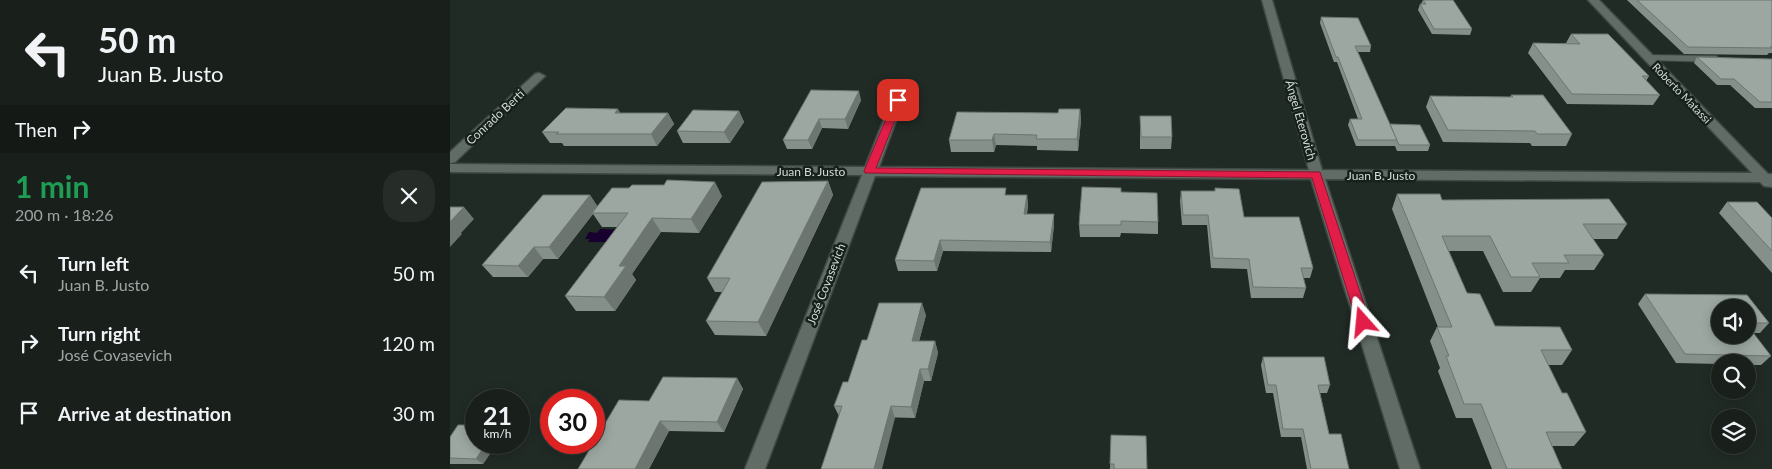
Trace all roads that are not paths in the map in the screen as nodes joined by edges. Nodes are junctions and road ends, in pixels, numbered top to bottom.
1 (1267, 0) edge
2 (1593, 0) edge
3 (1649, 58) junction
4 (1725, 59) edge
5 (539, 76) dead end
6 (898, 100) dead end
7 (450, 159) edge
8 (450, 168) edge
9 (869, 171) junction
10 (1317, 175) junction
11 (1770, 181) edge
12 (755, 469) edge
13 (1410, 469) edge

1 - 10 street, Ángel Eterovich
2 - 3 street, Roberto Matassi
3 - 4 lane
3 - 11 street, Roberto Matassi
5 - 7 street, Conrado Berti
6 - 9 street, José Covasevich
8 - 9 street, Juan B. Justo
9 - 10 street, Juan B. Justo
9 - 12 street, José Covasevich
10 - 11 street, Juan B. Justo
10 - 13 street, Ángel Eterovich

